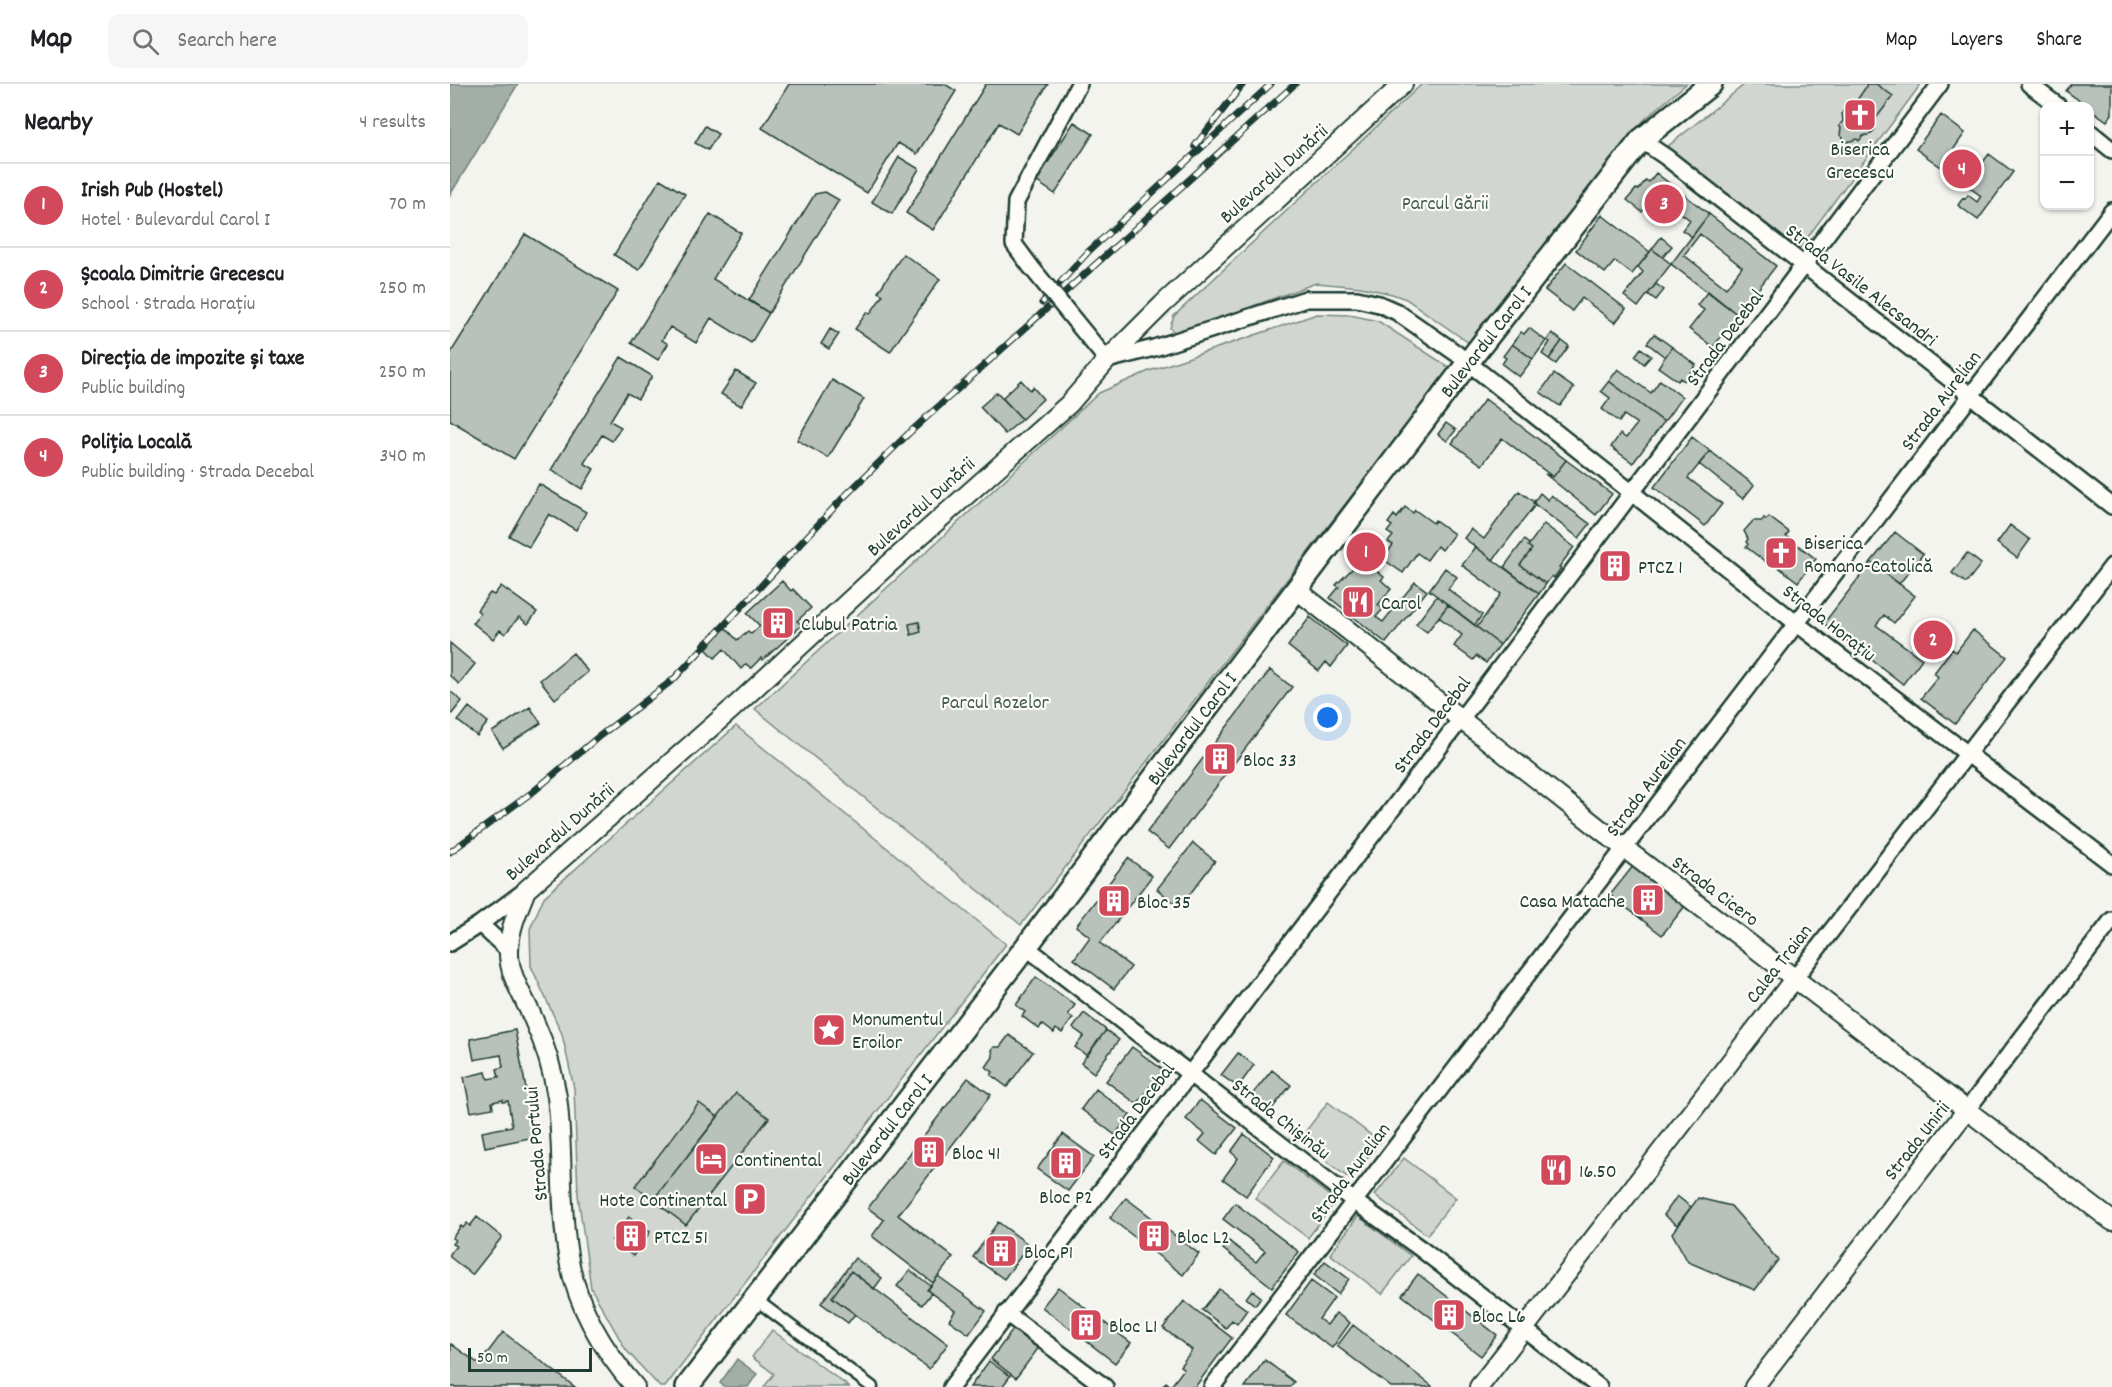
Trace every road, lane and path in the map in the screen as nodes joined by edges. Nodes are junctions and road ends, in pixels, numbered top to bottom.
1 (1079, 84) edge
2 (1403, 84) edge
3 (1711, 84) edge
4 (1940, 84) edge
5 (2029, 84) edge
6 (2053, 102) edge
7 (2094, 135) edge
8 (1641, 140) junction
9 (2112, 150) edge
10 (2112, 211) edge
11 (1804, 265) junction
12 (1107, 360) junction
13 (1468, 363) junction
14 (1970, 395) junction
15 (1632, 493) junction
16 (2112, 506) edge
17 (2112, 566) edge
18 (1297, 590) junction
19 (1796, 623) junction
20 (1461, 718) junction
21 (1968, 754) junction
22 (1624, 848) junction
23 (2112, 864) edge
24 (526, 890) junction
25 (2112, 920) edge
26 (480, 924) junction
27 (450, 943) edge
28 (1026, 946) junction
29 (509, 951) junction
30 (1795, 978) junction
31 (1190, 1072) junction
32 (1966, 1111) junction
33 (1354, 1201) junction
34 (2112, 1221) edge
35 (755, 1299) junction
36 (1006, 1313) junction
37 (1523, 1330) junction
38 (635, 1387) edge
39 (687, 1387) edge
40 (872, 1387) edge
41 (951, 1387) edge
42 (1105, 1387) edge
43 (1212, 1387) edge
44 (1479, 1387) edge
45 (1599, 1387) edge
46 (1754, 1387) edge

1 - 12 street, bridge
2 - 12 street, Bulevardul Dunării
3 - 8 main road, Bulevardul Carol I
4 - 11 street, Strada Decebal
5 - 6 street
7 - 9 street
8 - 11 street, Strada Vasile Alecsandri
8 - 13 main road, Bulevardul Carol I
10 - 14 street, Strada Aurelian
11 - 14 street, Strada Vasile Alecsandri
11 - 15 street, Strada Decebal
12 - 13 street, Strada Horațiu
12 - 24 street, Bulevardul Dunării
13 - 15 street, Strada Horațiu
13 - 18 main road, Bulevardul Carol I
14 - 16 street, Strada Vasile Alecsandri
14 - 19 street, Strada Aurelian
15 - 19 street, Strada Horațiu
15 - 20 street, Strada Decebal
17 - 21 street, Calea Traian
18 - 20 street, Strada Cicero
18 - 28 main road, Bulevardul Carol I
19 - 21 street, Strada Horațiu
19 - 22 street, Strada Aurelian
20 - 22 street, Strada Cicero
20 - 31 street, Strada Decebal
21 - 23 street, Strada Horațiu
21 - 30 street, Calea Traian
22 - 30 street, Strada Cicero
22 - 33 street, Strada Aurelian
24 - 26 street, Bulevardul Dunării
24 - 29 street, Strada Portului
25 - 32 street, Strada Unirii
26 - 27 street, Bulevardul Dunării
26 - 29 street
28 - 31 street, Strada Chișinău
28 - 35 main road, Bulevardul Carol I
29 - 38 street, Strada Portului
30 - 32 street, Strada Cicero
30 - 37 street, Calea Traian
31 - 33 street, Strada Chișinău
31 - 36 street, Strada Decebal
32 - 34 street, Strada Cicero
32 - 46 street, Strada Unirii
33 - 37 street, Strada Chișinău
33 - 43 street, Strada Aurelian
35 - 39 main road, Bulevardul Carol I
35 - 40 street
36 - 41 street, Strada Decebal
36 - 42 street
37 - 44 street, Calea Traian
37 - 45 street, Strada Chișinău

